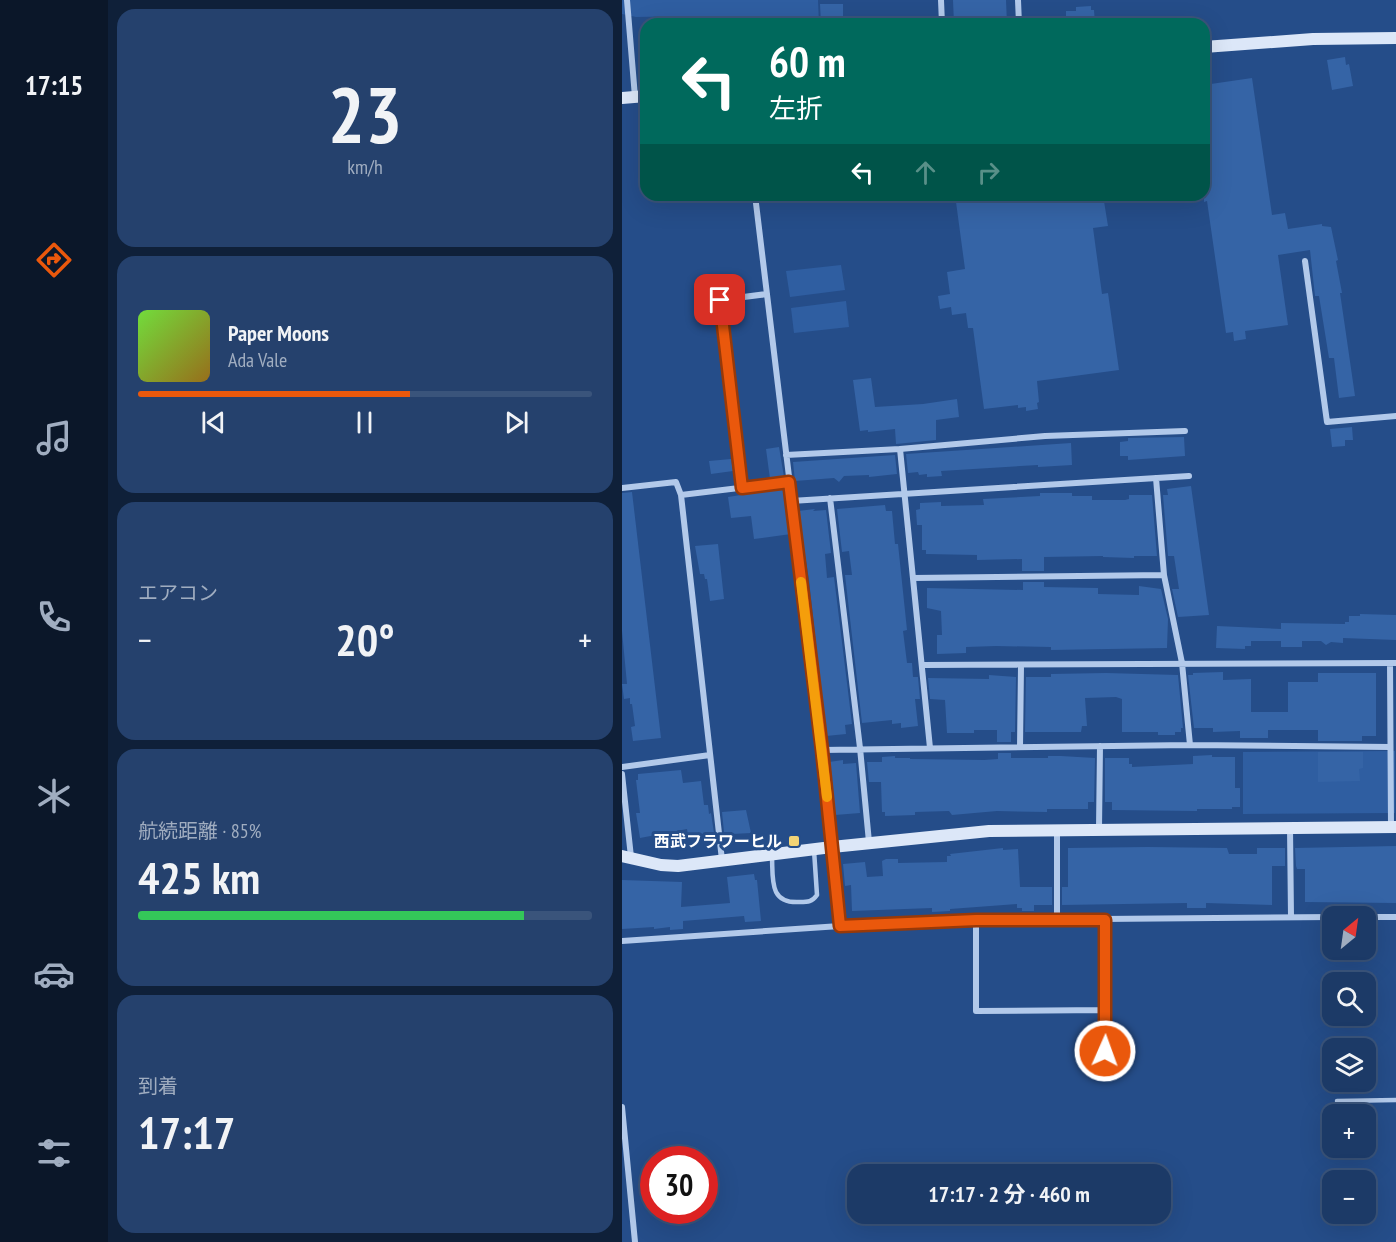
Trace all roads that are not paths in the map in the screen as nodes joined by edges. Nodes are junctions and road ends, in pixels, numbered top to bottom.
1 (627, 0) edge
2 (941, 0) edge
3 (1018, 0) edge
4 (942, 18) edge
5 (1019, 18) edge
6 (1396, 38) edge
7 (1210, 47) edge
8 (634, 97) edge
9 (757, 201) edge
10 (1305, 261) dead end
11 (767, 294) junction
12 (1396, 416) edge
13 (1184, 431) dead end
14 (900, 448) junction
15 (786, 455) junction
16 (1189, 476) dead end
17 (1156, 478) junction
18 (789, 482) junction
19 (622, 488) edge
20 (742, 488) junction
21 (904, 494) junction
22 (682, 495) junction
23 (830, 498) junction
24 (791, 501) junction
25 (1164, 575) junction
26 (913, 578) junction
27 (1182, 663) junction
28 (1393, 663) edge
29 (923, 665) junction
30 (1021, 666) junction
31 (1190, 745) junction
32 (1100, 746) junction
33 (930, 747) junction
34 (1020, 747) junction
35 (1390, 747) junction
36 (860, 748) junction
37 (822, 750) junction
38 (710, 755) junction
39 (622, 767) edge
40 (622, 774) edge
41 (1393, 827) edge
42 (1290, 828) junction
43 (1057, 829) junction
44 (1099, 830) junction
45 (870, 843) junction
46 (832, 847) junction
47 (814, 849) junction
48 (772, 854) junction
49 (626, 856) edge
50 (722, 860) junction
51 (1291, 917) junction
52 (1322, 917) edge
53 (1376, 917) edge
54 (1396, 917) edge
55 (976, 920) junction
56 (1105, 920) junction
57 (1057, 921) junction
58 (840, 926) junction
59 (622, 942) edge
60 (1106, 1010) junction
61 (1105, 1051) dead end
62 (1396, 1100) edge
63 (1336, 1101) dead end
64 (622, 1107) edge
65 (635, 1242) edge

1 - 8 street
2 - 4 street
3 - 5 street
6 - 7 street
9 - 11 street
10 - 12 street
11 - 15 street
11 - 20 street
13 - 14 street
14 - 15 street
14 - 21 street
15 - 18 street
16 - 17 street
17 - 21 street
17 - 25 street
18 - 20 street
18 - 24 street
19 - 22 street
20 - 22 street
21 - 23 street
21 - 26 street
22 - 38 street
23 - 24 street
23 - 36 street
24 - 37 street
25 - 26 street
25 - 27 street
26 - 29 street
27 - 28 street
27 - 30 street
27 - 31 street
28 - 35 street
29 - 30 street
29 - 33 street
30 - 34 street
31 - 32 street
31 - 35 street
32 - 34 street
32 - 44 street
33 - 34 street
33 - 36 street
35 - 41 street
36 - 37 street
36 - 45 street
37 - 46 street
38 - 39 street
38 - 50 street
40 - 49 street
41 - 42 street
42 - 44 street
42 - 51 street
43 - 44 street
43 - 45 street
43 - 57 street
45 - 46 street
46 - 47 street
46 - 58 street
47 - 48 street
47 - 48 lane
48 - 50 street
49 - 50 street
51 - 52 street
51 - 56 street
53 - 54 street
55 - 57 street
55 - 58 street
55 - 60 street
56 - 57 street
56 - 60 street
58 - 59 street
60 - 61 street
62 - 63 lane
64 - 65 street

